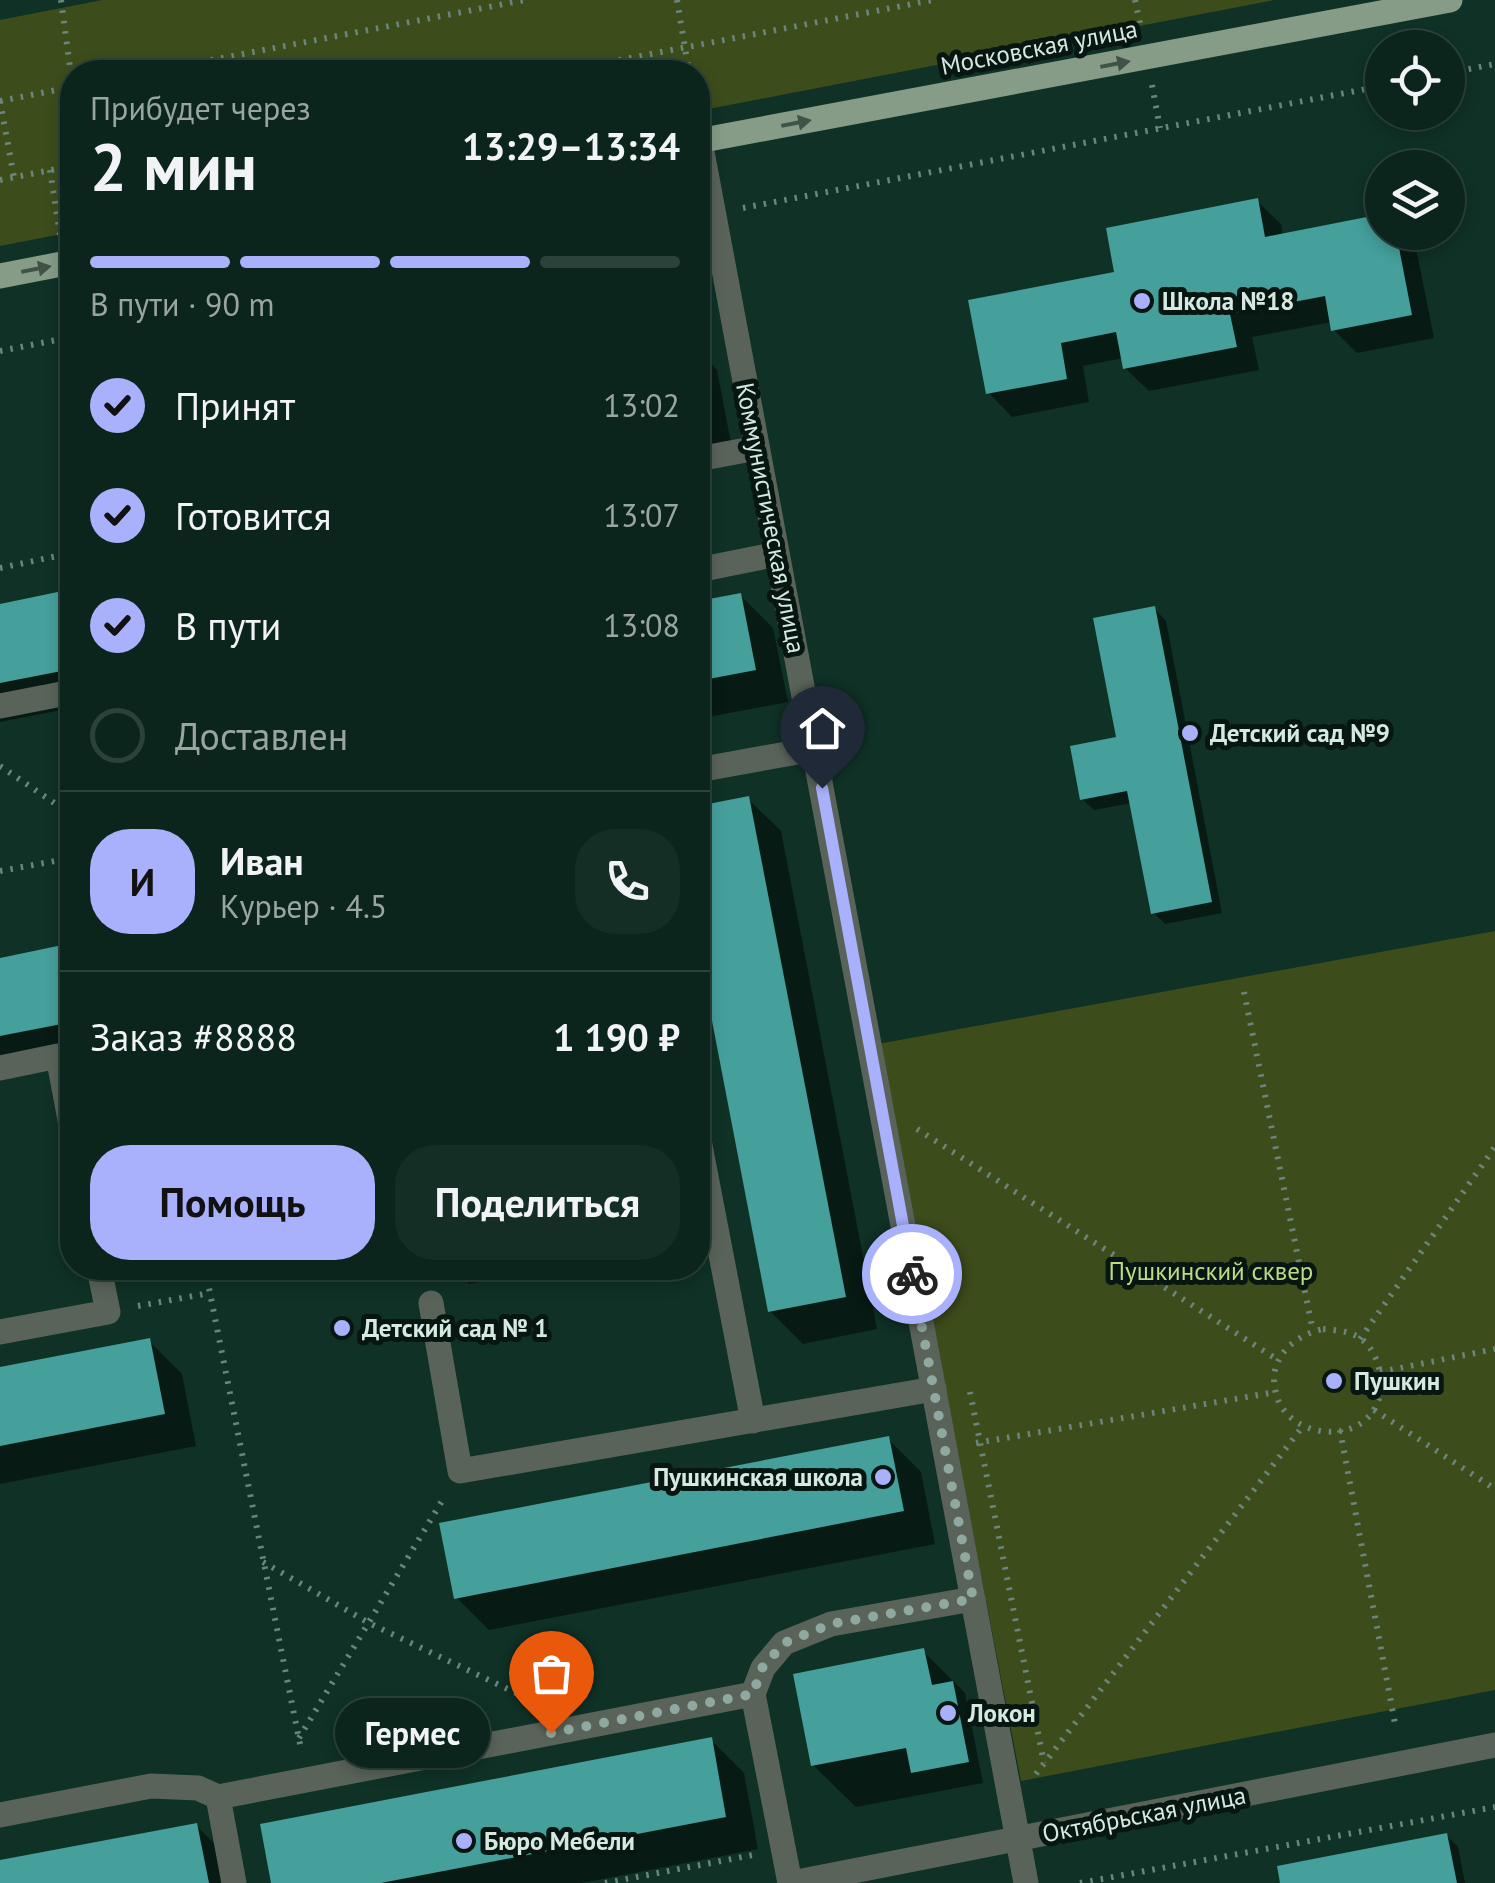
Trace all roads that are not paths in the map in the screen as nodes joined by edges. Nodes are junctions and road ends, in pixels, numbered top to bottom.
1 (1450, 0) edge
2 (710, 139) edge
3 (710, 198) edge
4 (60, 264) edge
5 (0, 276) edge
6 (758, 448) junction
7 (710, 457) edge
8 (778, 554) junction
9 (710, 568) edge
10 (60, 694) edge
11 (0, 706) edge
12 (814, 749) junction
13 (710, 768) edge
14 (60, 1067) edge
15 (0, 1068) edge
16 (710, 1198) edge
17 (101, 1280) edge
18 (432, 1303) dead end
19 (0, 1332) edge
20 (934, 1389) junction
21 (753, 1420) junction
22 (973, 1599) junction
23 (753, 1694) junction
24 (1495, 1745) edge
25 (218, 1796) junction
26 (0, 1815) edge
27 (1018, 1839) junction
28 (234, 1883) edge
29 (791, 1883) edge
30 (1026, 1883) edge

2 -> 1 main road, Московская улица
3 - 6 street, Коммунистическая улица
5 -> 4 main road
6 - 7 street
6 - 8 street, Коммунистическая улица
8 - 9 street
8 - 12 street, Коммунистическая улица
10 - 11 street
12 - 13 street
12 - 20 street, Коммунистическая улица
14 - 15 street
16 - 21 street
17 - 19 street
18 - 21 street
20 - 21 street
20 - 22 street, Коммунистическая улица
22 - 23 street
22 - 27 street, Коммунистическая улица
23 - 25 street
23 - 29 street
24 - 27 street, Октябрьская улица
25 - 26 street
25 - 28 street
27 - 29 street, Октябрьская улица
27 - 30 street, Коммунистическая улица

